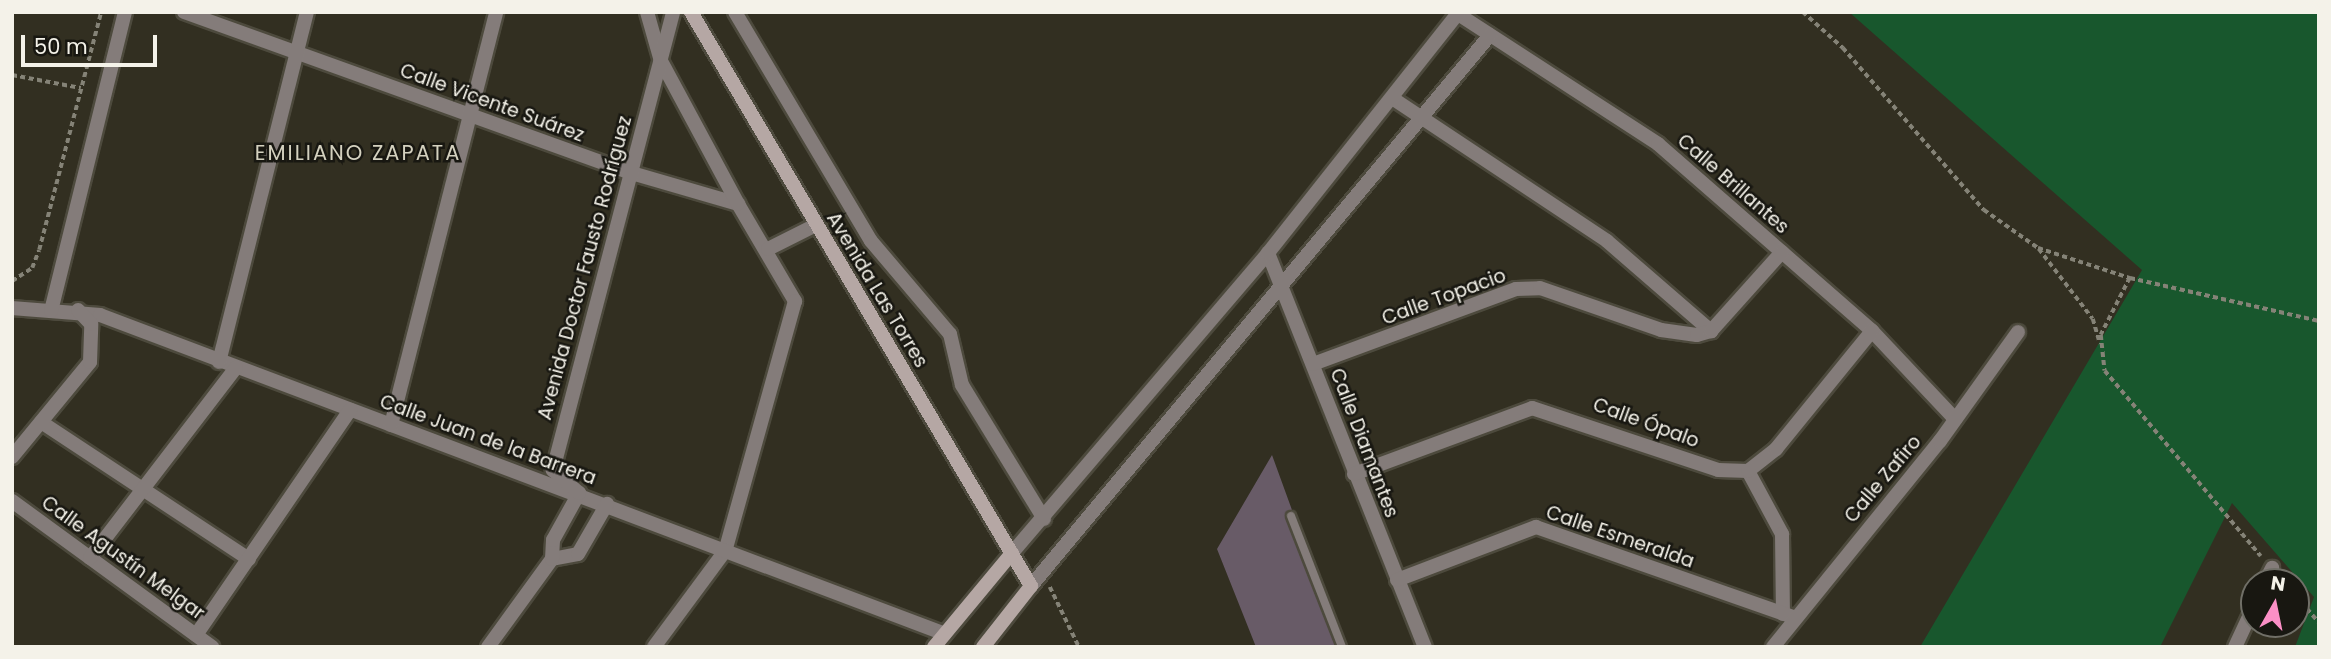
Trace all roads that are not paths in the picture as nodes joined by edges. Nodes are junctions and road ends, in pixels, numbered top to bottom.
1 (125, 12) edge
2 (184, 12) edge
3 (307, 12) edge
4 (496, 12) edge
5 (647, 12) edge
6 (673, 12) edge
7 (691, 12) edge
8 (735, 12) edge
9 (1458, 13) edge
10 (1490, 35) junction
11 (295, 52) junction
12 (661, 61) junction
13 (1392, 98) junction
14 (470, 115) junction
15 (1421, 120) junction
16 (628, 172) junction
17 (738, 204) junction
18 (816, 225) junction
19 (768, 250) junction
20 (1782, 252) junction
21 (1268, 253) junction
22 (1283, 286) junction
23 (12, 308) edge
24 (77, 309) junction
25 (51, 310) junction
26 (1711, 331) junction
27 (1872, 331) junction
28 (2018, 332) dead end
29 (219, 362) junction
30 (1313, 365) junction
31 (236, 368) junction
32 (350, 410) junction
33 (1955, 419) junction
34 (41, 422) junction
35 (391, 425) junction
36 (12, 457) edge
37 (1748, 471) junction
38 (1354, 474) junction
39 (142, 490) junction
40 (579, 493) junction
41 (12, 501) edge
42 (607, 504) junction
43 (1291, 516) dead end
44 (1044, 519) junction
45 (725, 551) junction
46 (1012, 553) junction
47 (90, 558) junction
48 (249, 559) junction
49 (552, 559) junction
50 (1397, 580) junction
51 (1031, 586) junction
52 (1788, 616) junction
53 (945, 634) junction
54 (196, 635) junction
55 (212, 647) edge
56 (488, 647) edge
57 (654, 647) edge
58 (934, 647) edge
59 (983, 647) edge
60 (1342, 647) edge
61 (1425, 647) edge
62 (1773, 647) edge

1 - 25 street
2 - 11 street, Calle Vicente Suárez
3 - 11 street
4 - 14 street
5 - 12 street
6 - 12 street, Avenida Doctor Fausto Rodríguez
7 - 18 street, Avenida Las Torres
8 - 44 street
9 - 10 street, Calle Brillantes
9 - 13 street
10 - 15 street
10 - 20 street, Calle Brillantes
11 - 14 street, Calle Vicente Suárez
11 - 29 street
12 - 16 street, Avenida Doctor Fausto Rodríguez
12 - 17 street
13 - 15 street
13 - 21 street
14 - 16 street, Calle Vicente Suárez
14 - 35 street
15 - 22 street
15 - 26 street
16 - 17 street, Calle Vicente Suárez
16 - 40 street, Avenida Doctor Fausto Rodríguez
17 - 19 street
18 - 19 street
18 - 46 street, Avenida Las Torres
19 - 45 street
20 - 26 street
20 - 27 street, Calle Brillantes
21 - 22 street, Calle Diamantes
21 - 44 street
22 - 30 street, Calle Diamantes
22 - 51 street
23 - 25 street, Calle Juan de la Barrera
24 - 25 street, Calle Juan de la Barrera
24 - 29 street, Calle Juan de la Barrera
24 - 34 street
26 - 30 street, Calle Topacio
27 - 33 street, Calle Brillantes
27 - 37 street
28 - 33 street, Calle Zafiro
29 - 31 street, Calle Juan de la Barrera
30 - 38 street, Calle Diamantes
31 - 32 street, Calle Juan de la Barrera
31 - 39 street
32 - 35 street, Calle Juan de la Barrera
32 - 48 street
33 - 52 street, Calle Zafiro
34 - 36 street
34 - 39 street
35 - 40 street, Calle Juan de la Barrera
37 - 38 street, Calle Ópalo
37 - 52 street
38 - 50 street, Calle Diamantes
39 - 47 street
39 - 48 street
40 - 42 street, Calle Juan de la Barrera
40 - 49 street
41 - 47 street, Calle Agustín Melgar
42 - 45 street, Calle Juan de la Barrera
42 - 49 street
43 - 60 lane
44 - 46 street
45 - 53 street, Calle Juan de la Barrera
45 - 57 street
46 - 51 street, Avenida Las Torres
46 - 53 street
47 - 54 street, Calle Agustín Melgar
48 - 54 street
49 - 56 street
50 - 52 street, Calle Esmeralda
50 - 61 street, Calle Diamantes
51 - 59 street
52 - 62 street, Calle Zafiro
53 - 58 street
54 - 55 street, Calle Agustín Melgar

